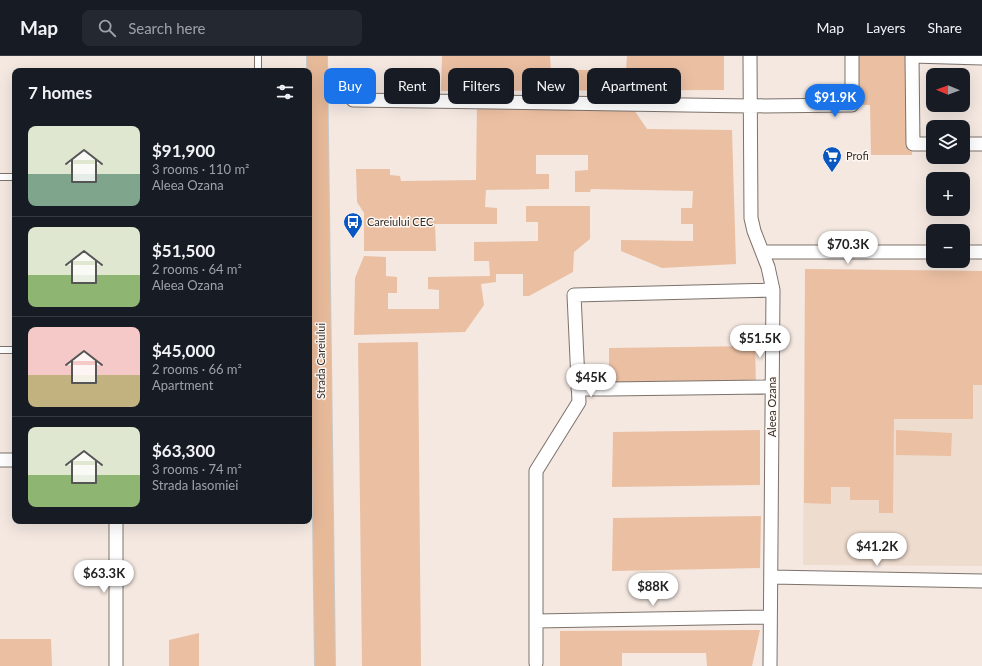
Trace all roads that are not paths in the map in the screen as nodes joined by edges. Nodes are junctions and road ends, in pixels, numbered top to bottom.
1 (258, 56) edge
2 (316, 56) edge
3 (750, 56) edge
4 (852, 56) edge
5 (982, 58) edge
6 (258, 68) edge
7 (376, 100) edge
8 (750, 106) junction
9 (926, 144) edge
10 (970, 144) edge
11 (982, 144) edge
12 (0, 177) edge
13 (12, 177) edge
14 (314, 247) edge
15 (763, 252) junction
16 (926, 252) edge
17 (970, 252) edge
18 (982, 252) edge
19 (773, 290) junction
20 (0, 350) edge
21 (12, 350) edge
22 (772, 387) junction
23 (578, 389) junction
24 (315, 458) edge
25 (0, 460) edge
26 (12, 460) edge
27 (116, 524) edge
28 (771, 577) junction
29 (982, 581) edge
30 (770, 617) junction
31 (536, 621) junction
32 (536, 663) dead end
33 (116, 666) edge
34 (325, 666) edge
35 (770, 666) edge

1 - 6 lane
2 - 14 main road, Strada Careiului
3 - 8 street, Aleea Ozana
4 - 8 street
5 - 9 street
7 - 8 street
8 - 15 street, Aleea Ozana
10 - 11 street
12 - 13 lane
14 - 24 main road, Strada Careiului
15 - 16 street
15 - 19 street, Aleea Ozana
17 - 18 street
19 - 22 street, Aleea Ozana
19 - 23 street
20 - 21 lane
22 - 23 street
22 - 28 street, Aleea Ozana
23 - 31 street
24 - 34 main road, Strada Careiului
25 - 26 street
27 - 33 street
28 - 29 street
28 - 30 street, Aleea Ozana
30 - 31 street
30 - 35 street, Aleea Ozana
31 - 32 street

